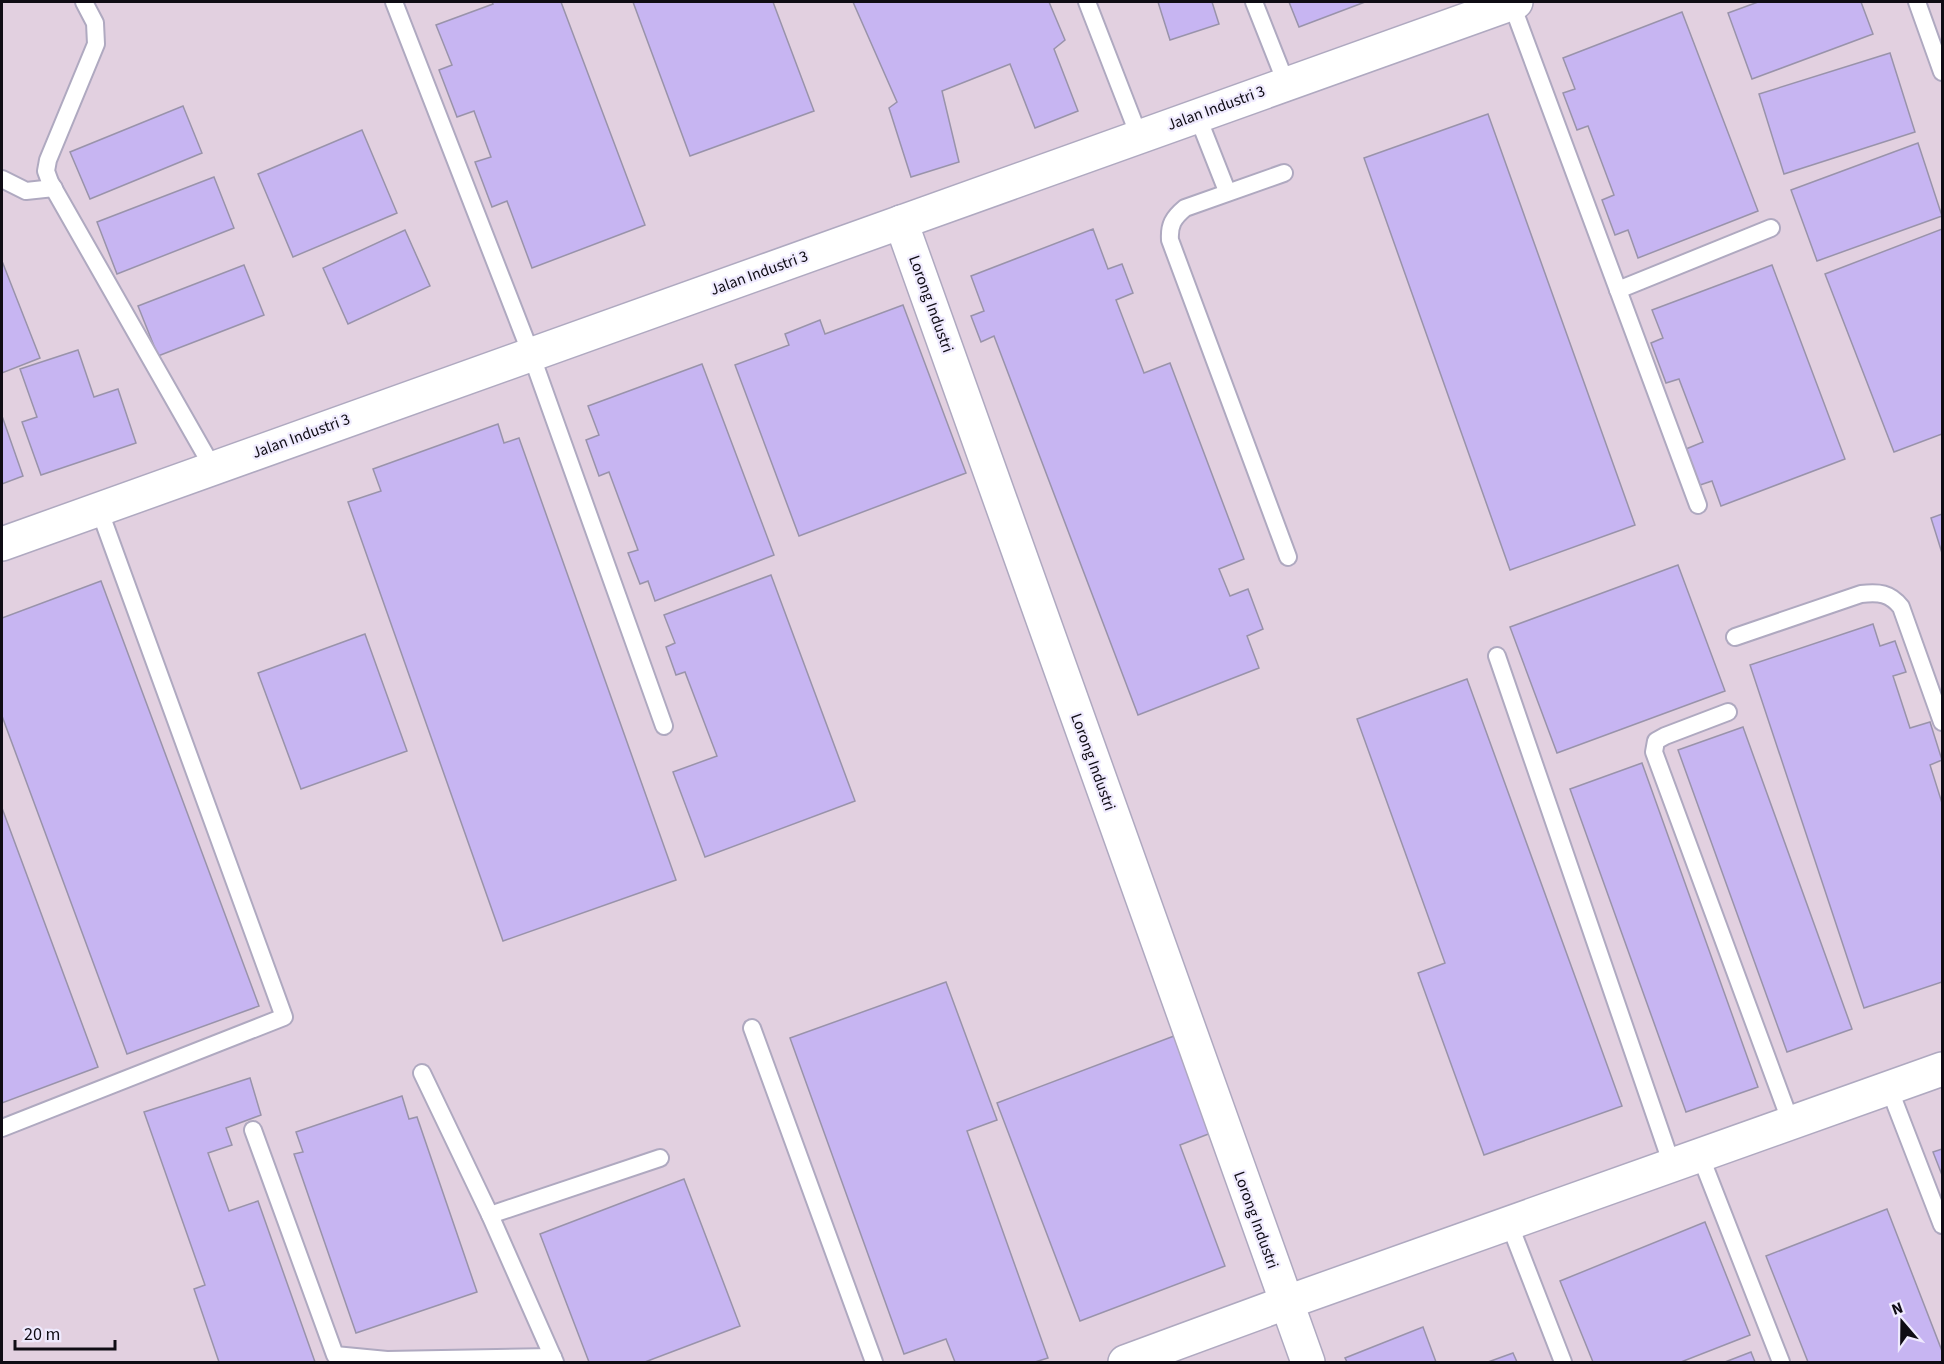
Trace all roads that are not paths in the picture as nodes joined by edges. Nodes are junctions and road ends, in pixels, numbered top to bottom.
1 (84, 2) edge
2 (394, 2) edge
3 (1087, 2) edge
4 (1254, 2) edge
5 (1513, 2) edge
6 (1917, 2) edge
7 (1942, 72) edge
8 (1286, 83) junction
9 (1197, 115) junction
10 (1139, 136) junction
11 (1284, 172) dead end
12 (2, 178) edge
13 (54, 188) junction
14 (1227, 192) junction
15 (901, 222) junction
16 (1771, 228) dead end
17 (1618, 290) junction
18 (531, 354) junction
19 (213, 468) junction
20 (1698, 506) dead end
21 (99, 509) junction
22 (2, 544) edge
23 (1288, 557) dead end
24 (1734, 637) dead end
25 (1497, 657) dead end
26 (1728, 712) dead end
27 (1942, 722) edge
28 (664, 726) dead end
29 (752, 1028) dead end
30 (1942, 1069) edge
31 (422, 1073) dead end
32 (1889, 1088) junction
33 (1791, 1123) junction
34 (2, 1128) edge
35 (253, 1130) dead end
36 (660, 1158) dead end
37 (1686, 1160) junction
38 (490, 1215) junction
39 (1509, 1223) junction
40 (1942, 1225) edge
41 (1285, 1302) junction
42 (554, 1360) edge
43 (874, 1362) edge
44 (1125, 1362) edge
45 (1308, 1362) edge
46 (1563, 1362) edge
47 (1781, 1362) edge

1 - 13 lane
2 - 18 lane
3 - 10 lane
4 - 8 lane
5 - 8 street, Jalan Industri 3
5 - 17 lane
6 - 7 lane
8 - 9 street, Jalan Industri 3
9 - 10 street, Jalan Industri 3
9 - 14 lane
10 - 15 street, Jalan Industri 3
11 - 14 lane
12 - 13 lane
13 - 19 lane
14 - 23 lane
15 - 18 street, Jalan Industri 3
15 - 41 street, Lorong Industri
16 - 17 lane
17 - 20 lane
18 - 19 street, Jalan Industri 3
18 - 28 lane
19 - 21 street, Jalan Industri 3
21 - 22 street, Jalan Industri 3
21 - 34 lane
24 - 27 lane
25 - 37 lane
26 - 33 lane
29 - 43 lane
30 - 32 street
31 - 38 lane
32 - 33 street
32 - 40 lane
33 - 37 street
35 - 42 lane
36 - 38 lane
37 - 39 street
37 - 47 lane
38 - 42 lane
39 - 41 street
39 - 46 lane
41 - 44 street
41 - 45 street, Lorong Industri

